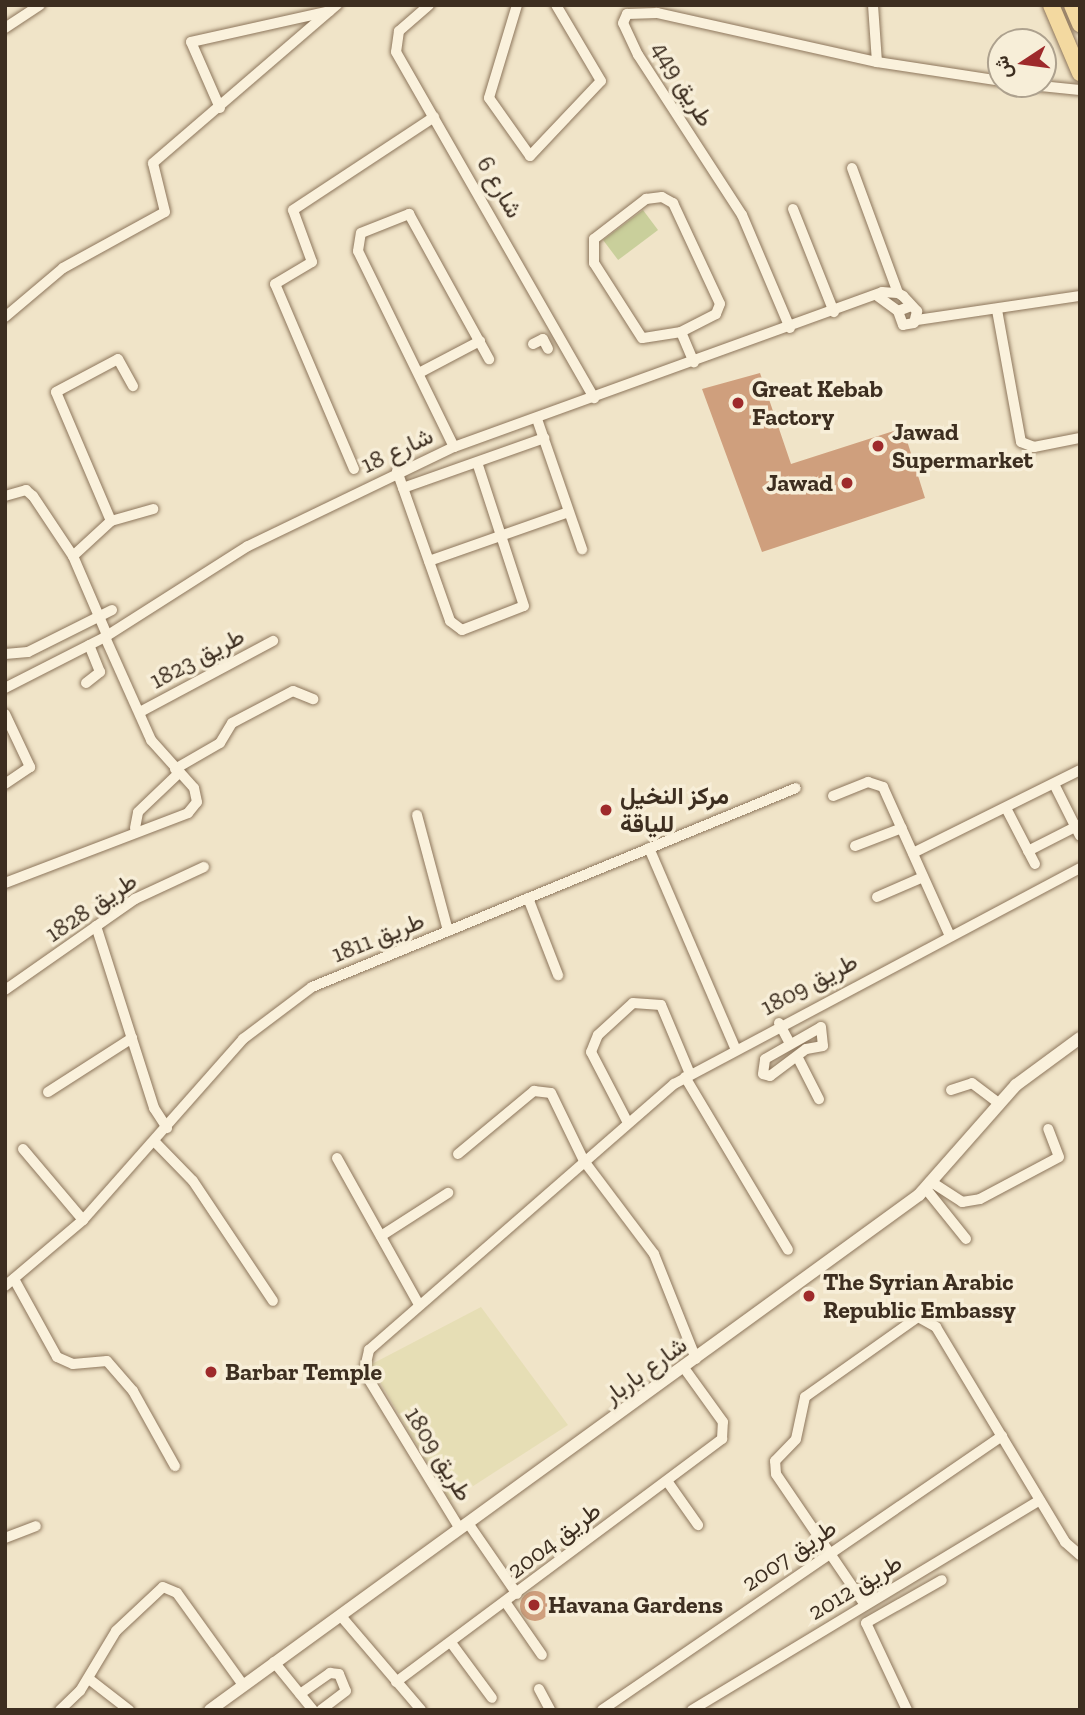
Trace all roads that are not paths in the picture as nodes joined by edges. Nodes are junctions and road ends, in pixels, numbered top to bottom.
1 (40, 5) edge
2 (429, 5) edge
3 (517, 5) edge
4 (556, 5) edge
5 (873, 5) edge
6 (1051, 5) edge
7 (1072, 5) edge
8 (334, 8) edge
9 (1080, 24) edge
10 (5, 28) edge
11 (877, 62) junction
12 (1080, 73) edge
13 (987, 79) edge
14 (1057, 87) edge
15 (1080, 89) edge
16 (220, 107) junction
17 (434, 117) junction
18 (852, 168) dead end
19 (793, 209) dead end
20 (898, 293) junction
21 (875, 295) junction
22 (1080, 296) edge
23 (997, 310) junction
24 (898, 311) junction
25 (834, 312) junction
26 (915, 312) junction
27 (5, 317) edge
28 (790, 328) junction
29 (559, 329) junction
30 (681, 332) junction
31 (480, 341) junction
32 (533, 344) dead end
33 (489, 359) dead end
34 (694, 362) junction
35 (419, 373) junction
36 (133, 386) dead end
37 (594, 398) junction
38 (537, 419) junction
39 (544, 438) junction
40 (1080, 438) edge
41 (454, 447) junction
42 (477, 462) junction
43 (354, 469) dead end
44 (397, 471) junction
45 (403, 488) junction
46 (5, 496) edge
47 (153, 509) dead end
48 (569, 512) junction
49 (111, 522) junction
50 (502, 535) junction
51 (582, 549) dead end
52 (73, 556) junction
53 (429, 561) junction
54 (112, 610) dead end
55 (99, 617) junction
56 (106, 636) junction
57 (274, 641) dead end
58 (89, 645) junction
59 (5, 654) edge
60 (86, 683) dead end
61 (5, 688) edge
62 (313, 699) dead end
63 (140, 712) junction
64 (5, 714) edge
65 (1080, 770) edge
66 (177, 771) junction
67 (1054, 783) junction
68 (5, 784) edge
69 (796, 788) dead end
70 (834, 796) dead end
71 (1006, 808) junction
72 (417, 815) dead end
73 (135, 828) junction
74 (902, 828) junction
75 (1078, 829) edge
76 (855, 846) dead end
77 (649, 848) junction
78 (1028, 851) junction
79 (913, 853) junction
80 (1035, 864) dead end
81 (204, 867) dead end
82 (1080, 868) edge
83 (923, 877) junction
84 (5, 883) edge
85 (877, 897) dead end
86 (528, 898) junction
87 (96, 926) junction
88 (448, 931) junction
89 (949, 934) junction
90 (558, 975) dead end
91 (5, 989) edge
92 (815, 1017) dead end
93 (779, 1023) junction
94 (821, 1027) junction
95 (132, 1038) junction
96 (1080, 1038) edge
97 (790, 1044) junction
98 (806, 1045) junction
99 (735, 1048) junction
100 (799, 1060) junction
101 (688, 1076) junction
102 (951, 1090) dead end
103 (48, 1092) dead end
104 (819, 1099) dead end
105 (999, 1102) junction
106 (628, 1123) junction
107 (167, 1128) junction
108 (1048, 1129) dead end
109 (155, 1142) junction
110 (23, 1149) dead end
111 (458, 1154) dead end
112 (337, 1158) dead end
113 (584, 1161) junction
114 (930, 1186) junction
115 (448, 1193) dead end
116 (83, 1220) junction
117 (381, 1236) junction
118 (966, 1239) dead end
119 (788, 1250) dead end
120 (14, 1279) junction
121 (5, 1286) edge
122 (273, 1301) dead end
123 (419, 1305) junction
124 (696, 1359) junction
125 (684, 1368) junction
126 (1002, 1436) junction
127 (175, 1466) dead end
128 (667, 1481) junction
129 (1040, 1500) junction
130 (698, 1525) dead end
131 (36, 1526) dead end
132 (464, 1526) junction
133 (5, 1538) edge
134 (830, 1553) junction
135 (1080, 1555) edge
136 (942, 1580) dead end
137 (517, 1594) junction
138 (506, 1603) junction
139 (865, 1605) junction
140 (340, 1615) junction
141 (452, 1644) junction
142 (542, 1655) dead end
143 (274, 1662) junction
144 (89, 1679) junction
145 (396, 1682) junction
146 (243, 1685) junction
147 (539, 1689) dead end
148 (300, 1694) junction
149 (492, 1698) dead end
150 (329, 1708) edge
151 (60, 1710) edge
152 (129, 1710) edge
153 (210, 1710) edge
154 (313, 1710) edge
155 (421, 1710) edge
156 (550, 1710) edge
157 (602, 1710) edge
158 (692, 1710) edge
159 (906, 1710) edge

1 - 10 street
2 - 17 street, شارع 6
3 - 4 street
5 - 11 street
6 - 12 main road
7 - 9 main road
8 - 16 street
8 - 16 street
11 - 13 street, طريق 449
11 - 28 street, طريق 449
14 - 15 street
16 - 27 street
17 - 29 street, شارع 6
17 - 43 street
18 - 20 street
19 - 25 street
20 - 21 street, شارع 18
20 - 26 street
21 - 24 street
21 - 25 street, شارع 18
22 - 23 street
23 - 26 street
23 - 40 street
24 - 26 street
24 - 26 street
25 - 28 street, شارع 18
28 - 34 street, شارع 18
29 - 32 street
29 - 37 street, شارع 6
30 - 30 street
30 - 34 street
31 - 33 street
31 - 35 street
31 - 35 street
34 - 37 street, شارع 18
35 - 41 street
36 - 49 street
37 - 38 street, شارع 18
38 - 39 street
38 - 41 street, شارع 18
39 - 42 street
39 - 48 street
41 - 44 street, شارع 18
42 - 45 street
42 - 50 street
44 - 45 street
44 - 56 street, شارع 18
45 - 53 street
46 - 52 street
47 - 49 street
48 - 50 street
48 - 51 street
49 - 52 street
50 - 53 street
50 - 53 street
52 - 55 street
54 - 55 street
55 - 56 street
55 - 59 street
56 - 58 street, شارع 18
56 - 63 street
57 - 63 street, طريق 1823
58 - 60 street
58 - 61 street, شارع 18
62 - 66 street
63 - 66 street
64 - 68 street
65 - 67 street
66 - 73 street
66 - 73 street
67 - 71 street
67 - 75 street
69 - 77 street, طريق 1811
70 - 74 street
71 - 78 street
71 - 79 street
72 - 88 street
73 - 84 street
74 - 76 street
74 - 79 street
75 - 78 street
77 - 86 street, طريق 1811
77 - 99 street
78 - 80 street
79 - 83 street
81 - 87 street, طريق 1828
82 - 89 street, طريق 1809
83 - 85 street
83 - 89 street
86 - 88 street, طريق 1811
86 - 90 street
87 - 91 street, طريق 1828
87 - 95 street
88 - 107 street, طريق 1811
89 - 93 street, طريق 1809
92 - 94 street
93 - 97 street
93 - 99 street, طريق 1809
94 - 98 street
94 - 98 street
95 - 103 street
95 - 107 street
96 - 105 street, شارع باربار
97 - 98 street
97 - 100 street
98 - 100 street
99 - 101 street, طريق 1809
100 - 104 street
101 - 106 street, طريق 1809
101 - 106 street
101 - 119 street
102 - 105 street
105 - 114 street, شارع باربار
106 - 113 street, طريق 1809
107 - 109 street, طريق 1811
108 - 114 street
109 - 116 street, طريق 1811
109 - 122 street
110 - 116 street
111 - 113 street
112 - 117 street
113 - 123 street, طريق 1809
113 - 124 street
114 - 118 street
114 - 124 street, شارع باربار
115 - 117 street
116 - 120 street, طريق 1811
117 - 123 street
120 - 121 street, طريق 1811
120 - 127 street
123 - 132 street, طريق 1809
124 - 125 street, شارع باربار
125 - 128 street, طريق 2004
125 - 132 street, شارع باربار
126 - 129 street
126 - 134 street, طريق 2007
126 - 134 street
128 - 130 street
128 - 137 street, طريق 2004
129 - 135 street
129 - 139 street, طريق 2012
131 - 133 street
132 - 137 street
132 - 140 street, شارع باربار
134 - 139 street
134 - 157 street, طريق 2007
136 - 159 street
137 - 138 street, طريق 2004
138 - 141 street, طريق 2004
138 - 142 street
139 - 158 street, طريق 2012
140 - 143 street, شارع باربار
140 - 145 street
141 - 145 street, طريق 2004
141 - 149 street
143 - 146 street, شارع باربار
143 - 148 street
144 - 146 street
144 - 151 street
144 - 152 street
145 - 155 street
146 - 153 street, شارع باربار
147 - 156 street
148 - 150 street
148 - 154 street

